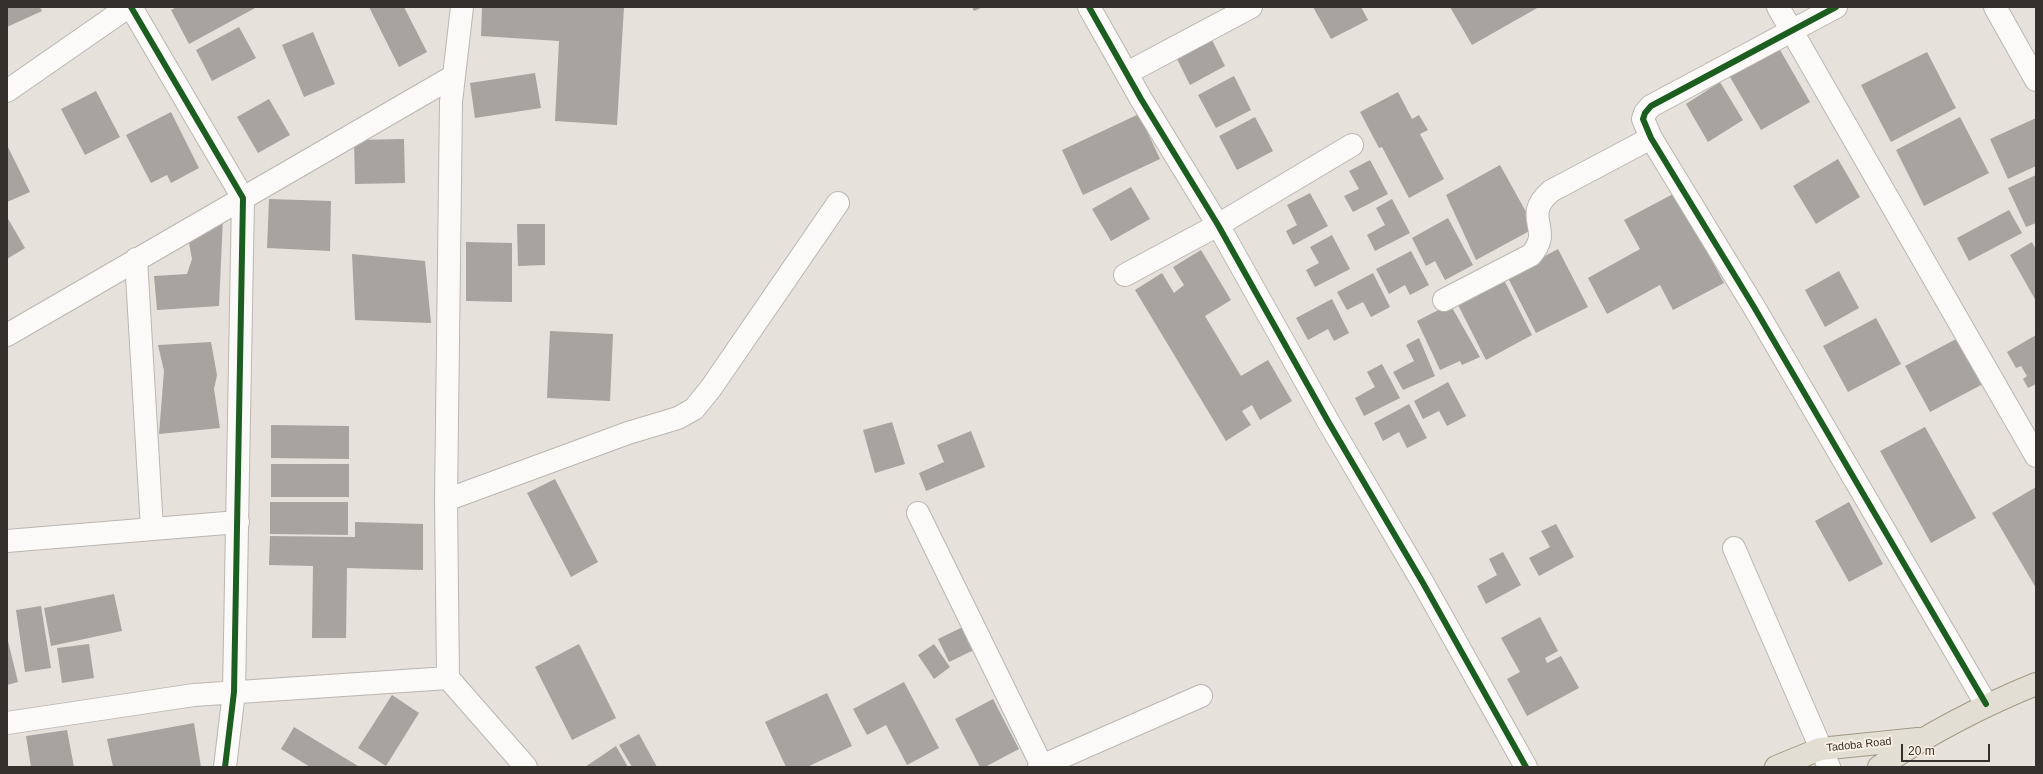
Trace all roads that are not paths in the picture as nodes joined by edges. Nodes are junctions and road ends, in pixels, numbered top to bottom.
1 (130, 7) edge
2 (462, 7) edge
3 (1089, 7) edge
4 (1251, 7) edge
5 (1778, 7) edge
6 (1836, 7) edge
7 (1995, 7) edge
8 (1792, 31) junction
9 (1127, 73) junction
10 (454, 76) junction
11 (2036, 80) edge
12 (7, 91) edge
13 (1651, 138) junction
14 (1352, 145) dead end
15 (243, 198) junction
16 (838, 203) dead end
17 (1218, 225) junction
18 (136, 259) junction
19 (1125, 275) dead end
20 (1444, 300) dead end
21 (7, 335) edge
22 (2036, 456) edge
23 (446, 500) junction
24 (918, 513) dead end
25 (238, 522) junction
26 (152, 529) junction
27 (7, 541) edge
28 (1734, 548) dead end
29 (448, 678) junction
30 (2036, 684) edge
31 (234, 692) junction
32 (1201, 696) dead end
33 (1986, 704) junction
34 (7, 723) edge
35 (1922, 739) junction
36 (1824, 758) edge
37 (1040, 766) edge
38 (225, 767) edge
39 (526, 767) edge
40 (1526, 767) edge
41 (1776, 767) edge
42 (1879, 767) edge

1 - 12 street
1 - 15 street
2 - 10 street
3 - 9 street
4 - 9 street
5 - 8 street
6 - 8 street
7 - 11 street
8 - 13 street
8 - 22 street
9 - 17 street
10 - 15 street
10 - 23 street
13 - 20 street
13 - 33 street
14 - 17 street
15 - 18 street
15 - 25 street
16 - 23 street
17 - 19 street
17 - 40 street
18 - 21 street
18 - 26 street
23 - 29 street
24 - 37 street
25 - 26 street
25 - 31 street
26 - 27 street
28 - 36 street
29 - 31 street
29 - 39 street
30 - 33 main road, Tadoba Road
31 - 34 street
31 - 38 street
32 - 37 street
33 - 35 main road, Tadoba Road
35 - 36 main road, Tadoba Road
35 - 42 main road, Tadoba Road
36 - 41 main road, Tadoba Road

